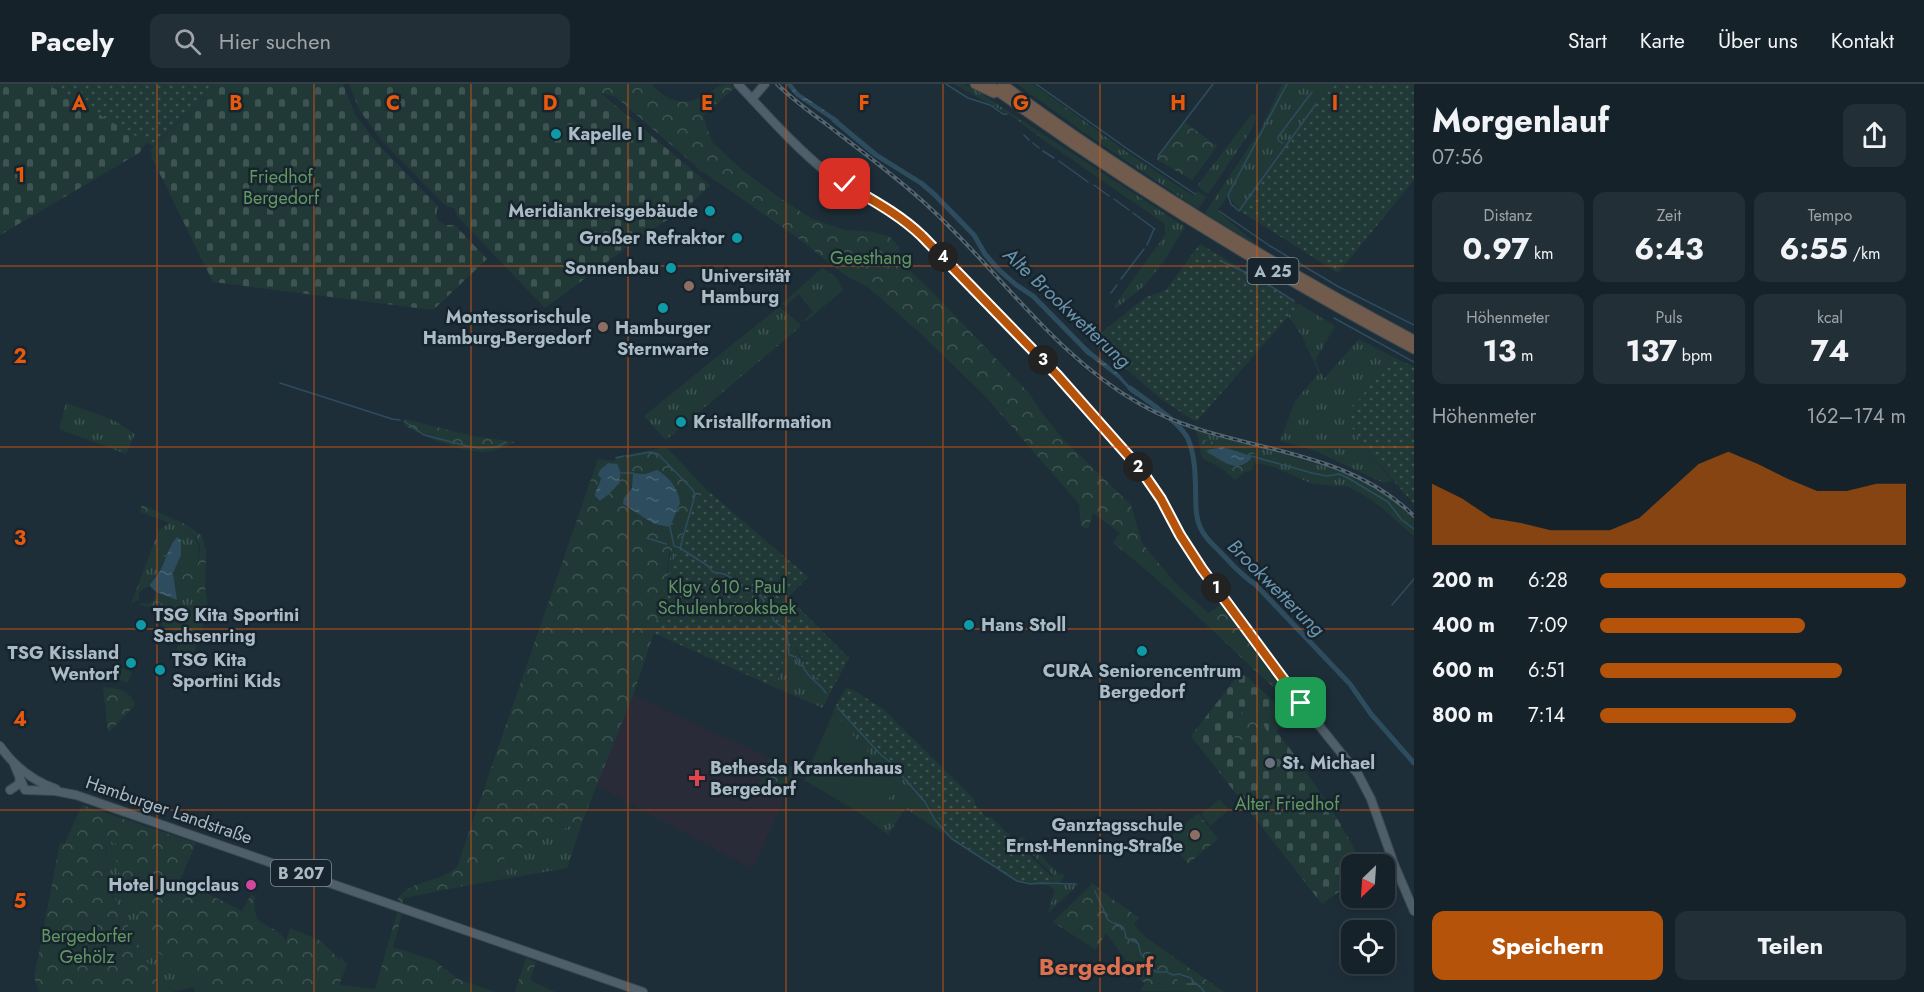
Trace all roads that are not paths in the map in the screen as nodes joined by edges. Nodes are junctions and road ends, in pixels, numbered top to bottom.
1 (738, 84) edge
2 (765, 84) edge
3 (975, 84) edge
4 (988, 84) edge
5 (1002, 84) edge
6 (1007, 84) edge
7 (752, 99) junction
8 (1016, 99) junction
9 (1414, 340) edge
10 (1414, 349) edge
11 (0, 746) edge
12 (25, 775) junction
13 (10, 790) dead end
14 (64, 792) junction
15 (1414, 911) edge
16 (643, 992) edge

1 - 7 main road
2 - 7 main road
3 - 8 highway
4 - 8 highway, A 25
5 - 8 highway, A 25
6 - 8 highway
7 - 15 main road
8 - 9 highway, A 25
8 - 10 highway, A 25
11 - 12 main road, B 207
12 - 13 main road
12 - 14 main road, B 207
12 - 14 main road, Hamburger Landstraße / B 207
14 - 16 main road, Hamburger Landstraße / B 207

